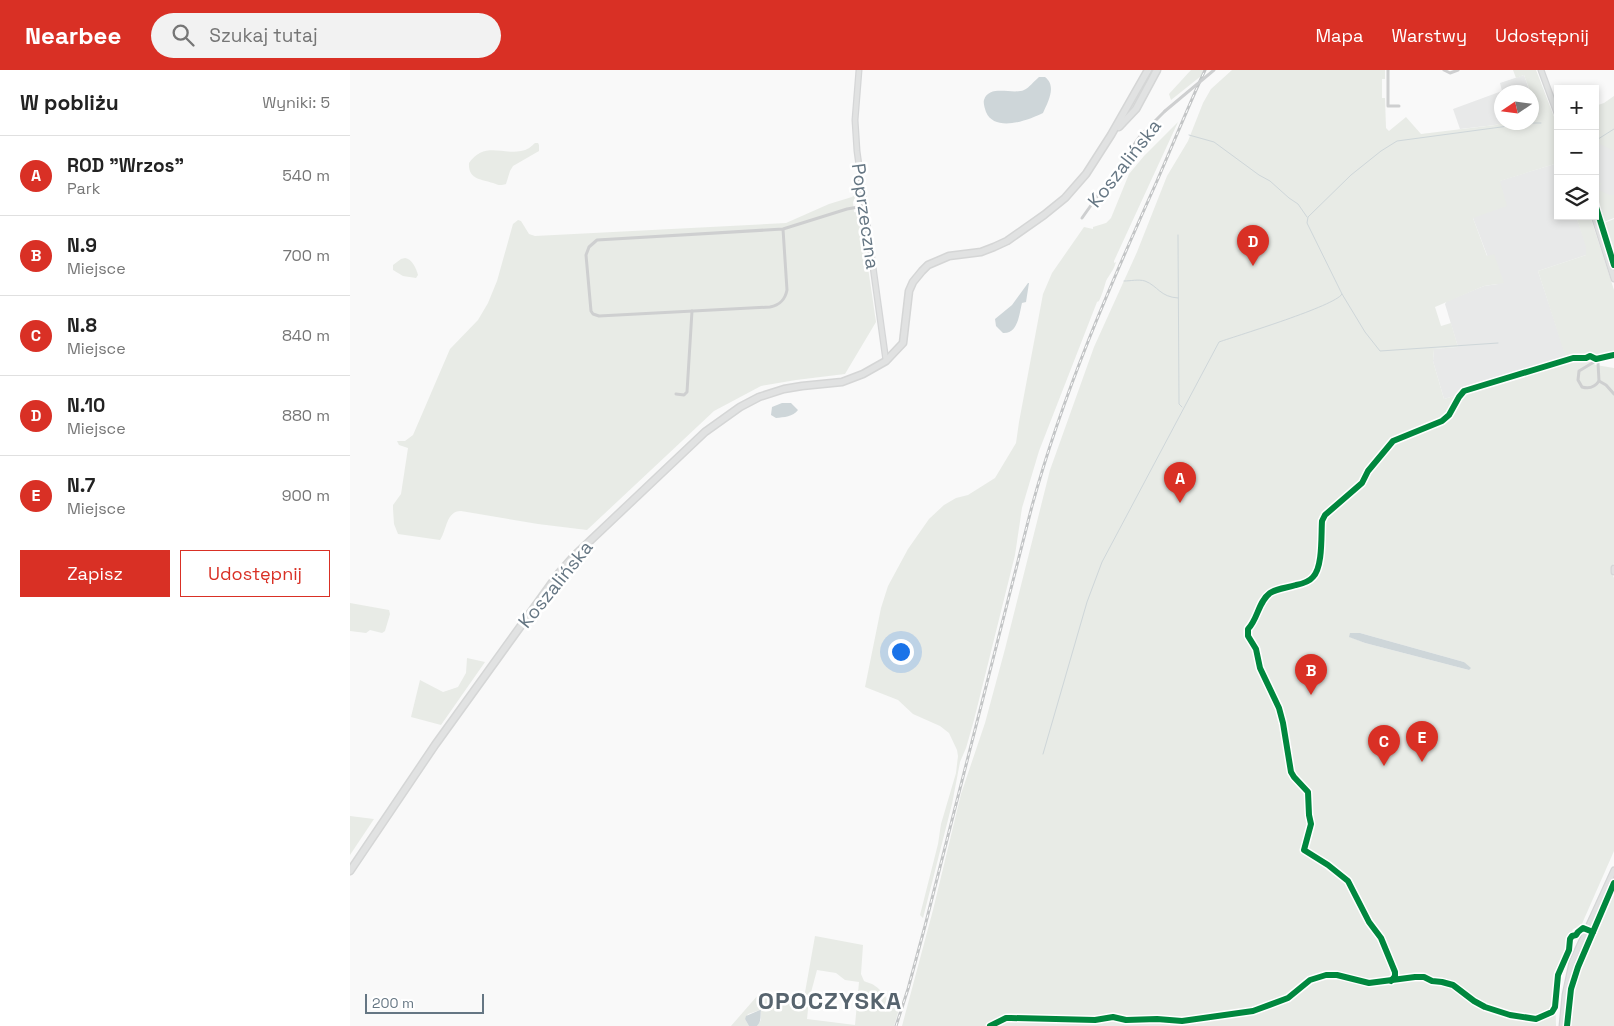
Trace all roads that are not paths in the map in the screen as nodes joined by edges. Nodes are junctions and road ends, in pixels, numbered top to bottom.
1 (859, 70) edge
2 (1148, 70) edge
3 (1157, 70) edge
4 (1214, 70) edge
5 (1388, 70) edge
6 (1444, 70) edge
7 (1458, 70) edge
8 (1541, 70) edge
9 (1554, 105) edge
10 (1399, 106) dead end
11 (1111, 136) junction
12 (864, 206) junction
13 (1082, 218) dead end
14 (1595, 220) edge
15 (782, 229) junction
16 (1614, 279) edge
17 (692, 311) junction
18 (886, 361) junction
19 (1599, 381) junction
20 (676, 394) dead end
21 (1614, 394) edge
22 (1614, 568) edge
23 (1614, 572) edge
24 (1614, 870) edge
25 (350, 871) edge
26 (1584, 938) junction
27 (990, 1026) edge
28 (1562, 1026) edge

1 - 12 street, Poprzeczna
2 - 11 highway
3 - 11 highway
4 - 13 street, Koszalińska, bridge
5 - 10 street
6 - 7 street
8 - 9 street
11 - 18 highway, Koszalińska
12 - 15 street
12 - 18 street, Poprzeczna
14 - 16 street
15 - 17 street
15 - 17 street
17 - 20 street
18 - 25 highway, Koszalińska
19 - 19 street
19 - 21 street
22 - 23 street
24 - 26 street
26 - 27 street
26 - 28 street

